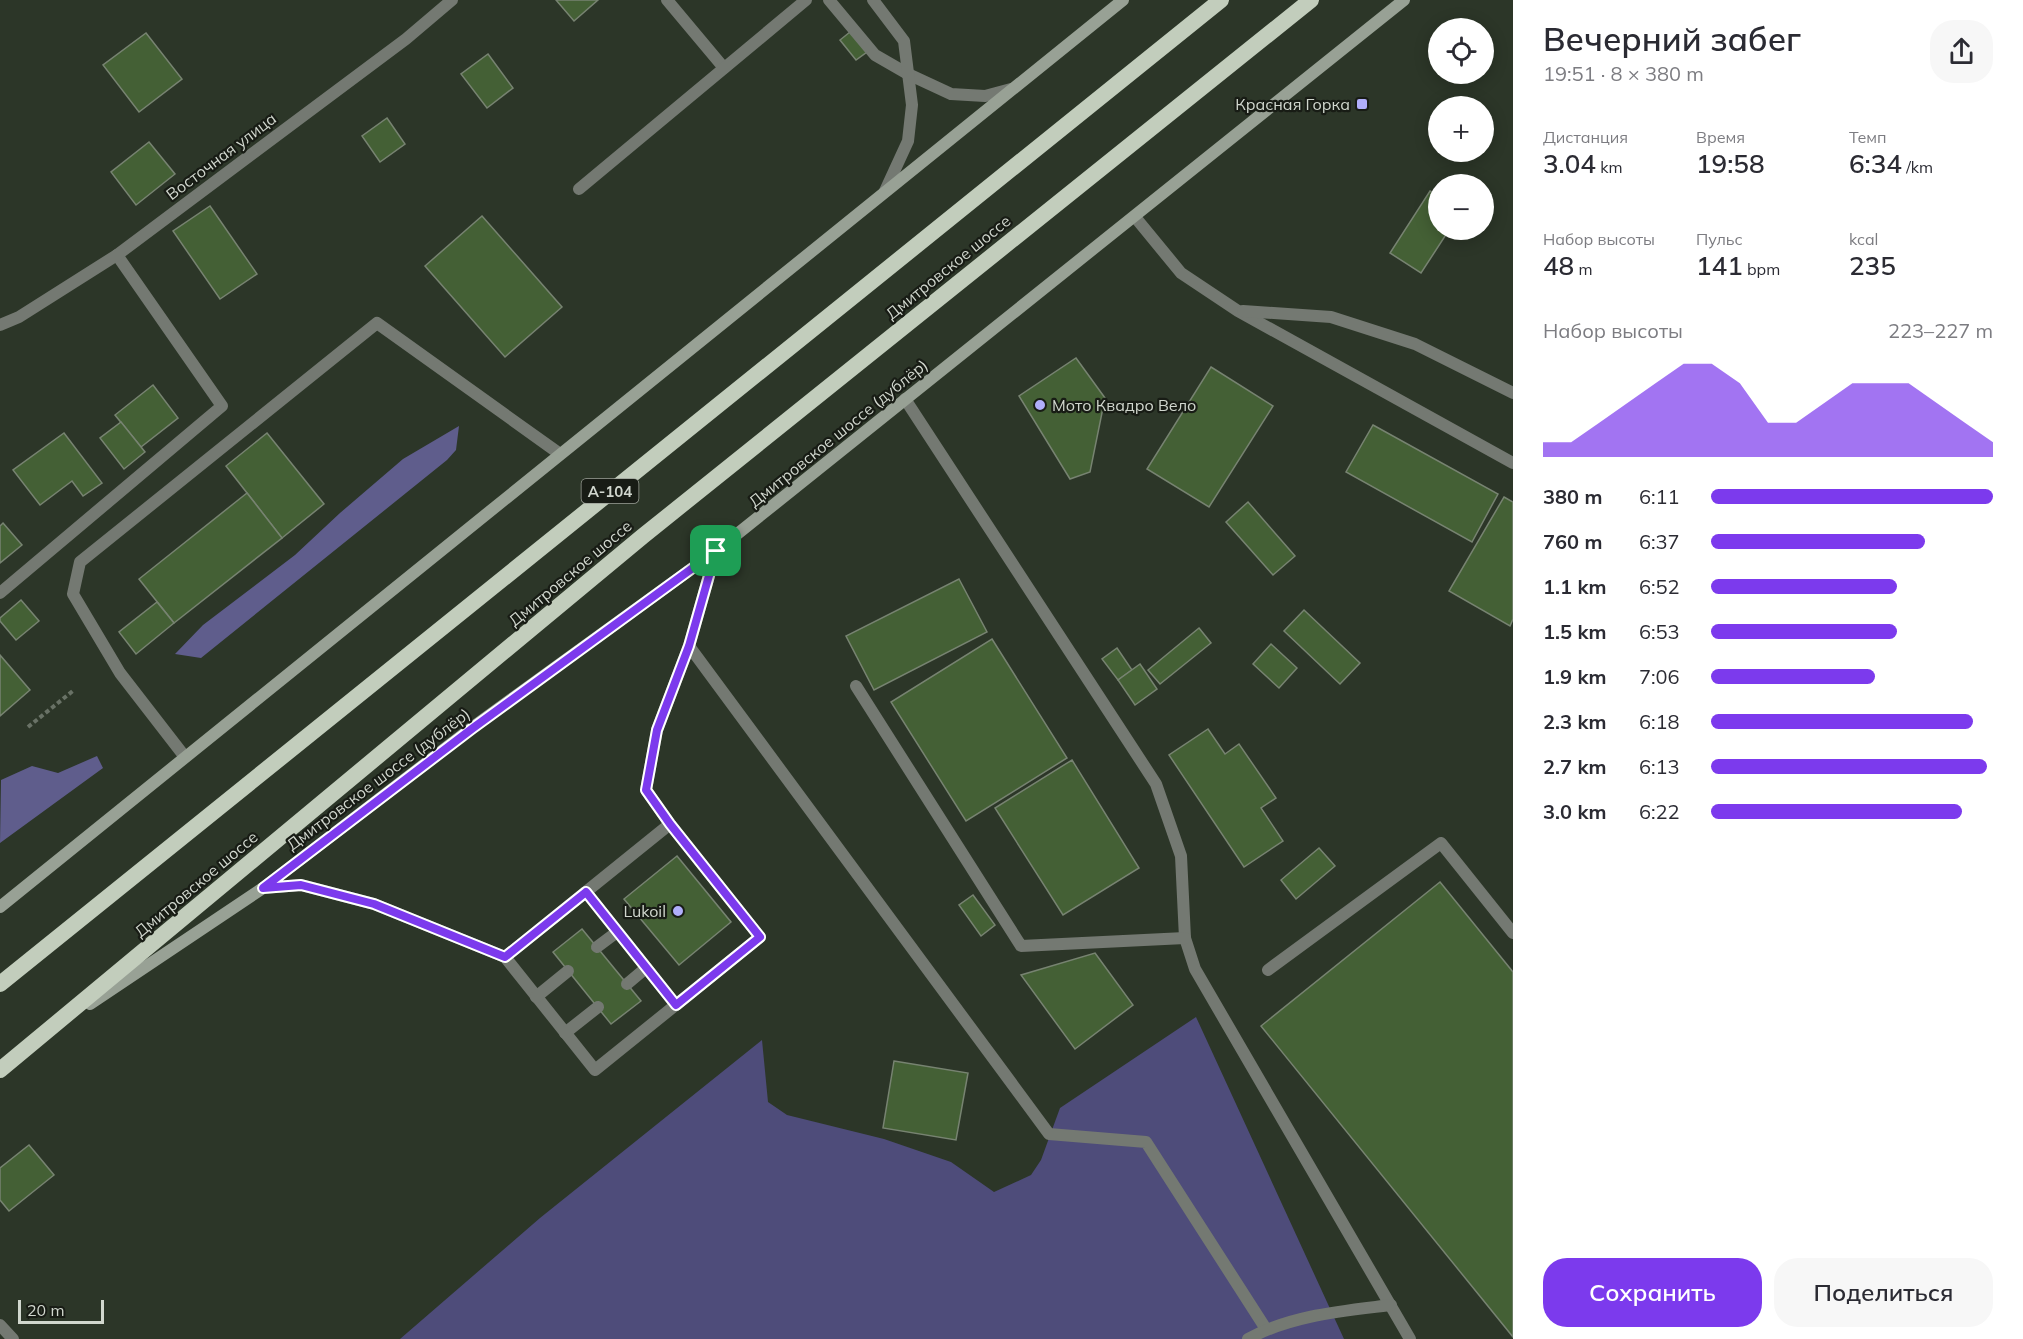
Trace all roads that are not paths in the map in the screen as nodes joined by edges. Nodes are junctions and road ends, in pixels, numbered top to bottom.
1 (452, 0) edge
2 (667, 0) edge
3 (806, 0) edge
4 (829, 0) edge
5 (873, 0) edge
6 (1122, 0) edge
7 (1221, 0) edge
8 (1311, 0) edge
9 (1404, 0) edge
10 (724, 68) junction
11 (908, 74) junction
12 (1011, 89) junction
13 (579, 189) dead end
14 (885, 191) junction
15 (1135, 217) junction
16 (117, 255) junction
17 (1238, 311) junction
18 (0, 325) edge
19 (1513, 393) edge
20 (905, 399) junction
21 (560, 454) junction
22 (1513, 463) edge
23 (716, 551) junction
24 (0, 593) edge
25 (689, 646) junction
26 (856, 686) dead end
27 (185, 757) junction
28 (670, 824) junction
29 (263, 888) junction
30 (586, 892) junction
31 (0, 907) edge
32 (617, 932) junction
33 (1513, 933) edge
34 (1185, 938) junction
35 (597, 947) dead end
36 (505, 957) junction
37 (646, 968) junction
38 (1268, 970) dead end
39 (568, 971) dead end
40 (0, 984) edge
41 (627, 984) dead end
42 (536, 997) junction
43 (676, 1005) junction
44 (598, 1007) dead end
45 (566, 1033) junction
46 (42, 1036) junction
47 (0, 1070) edge
48 (1391, 1305) junction
49 (0, 1325) edge
50 (1266, 1329) junction
51 (13, 1339) edge
52 (1248, 1339) edge
53 (1410, 1339) edge

1 - 16 street, Восточная улица
2 - 10 street
3 - 10 street
4 - 11 street
5 - 11 street
6 - 12 main road
7 - 40 highway, А-104
8 - 46 highway, Дмитровское шоссе
9 - 15 main road, Дмитровское шоссе (дублёр)
10 - 13 street
11 - 12 street
11 - 14 street
12 - 14 main road
14 - 21 main road
15 - 17 street
15 - 20 main road, Дмитровское шоссе (дублёр)
16 - 18 street, Восточная улица
16 - 24 street
17 - 19 street
17 - 22 street
20 - 23 main road, Дмитровское шоссе (дублёр)
20 - 34 street
21 - 27 main road
21 - 27 street
23 - 25 street
23 - 29 main road, Дмитровское шоссе (дублёр)
25 - 28 street
25 - 50 street
26 - 34 street
27 - 31 main road
28 - 30 street
28 - 43 street
29 - 36 street
29 - 46 main road, Дмитровское шоссе (дублёр)
30 - 32 street
30 - 36 street
32 - 35 street
32 - 37 street
33 - 38 street
34 - 48 street
36 - 42 street
37 - 41 street
37 - 43 street
39 - 42 street
42 - 45 street
43 - 45 street
44 - 45 street
46 - 47 highway, Дмитровское шоссе
48 - 50 street
48 - 53 street
49 - 51 street
50 - 52 street

